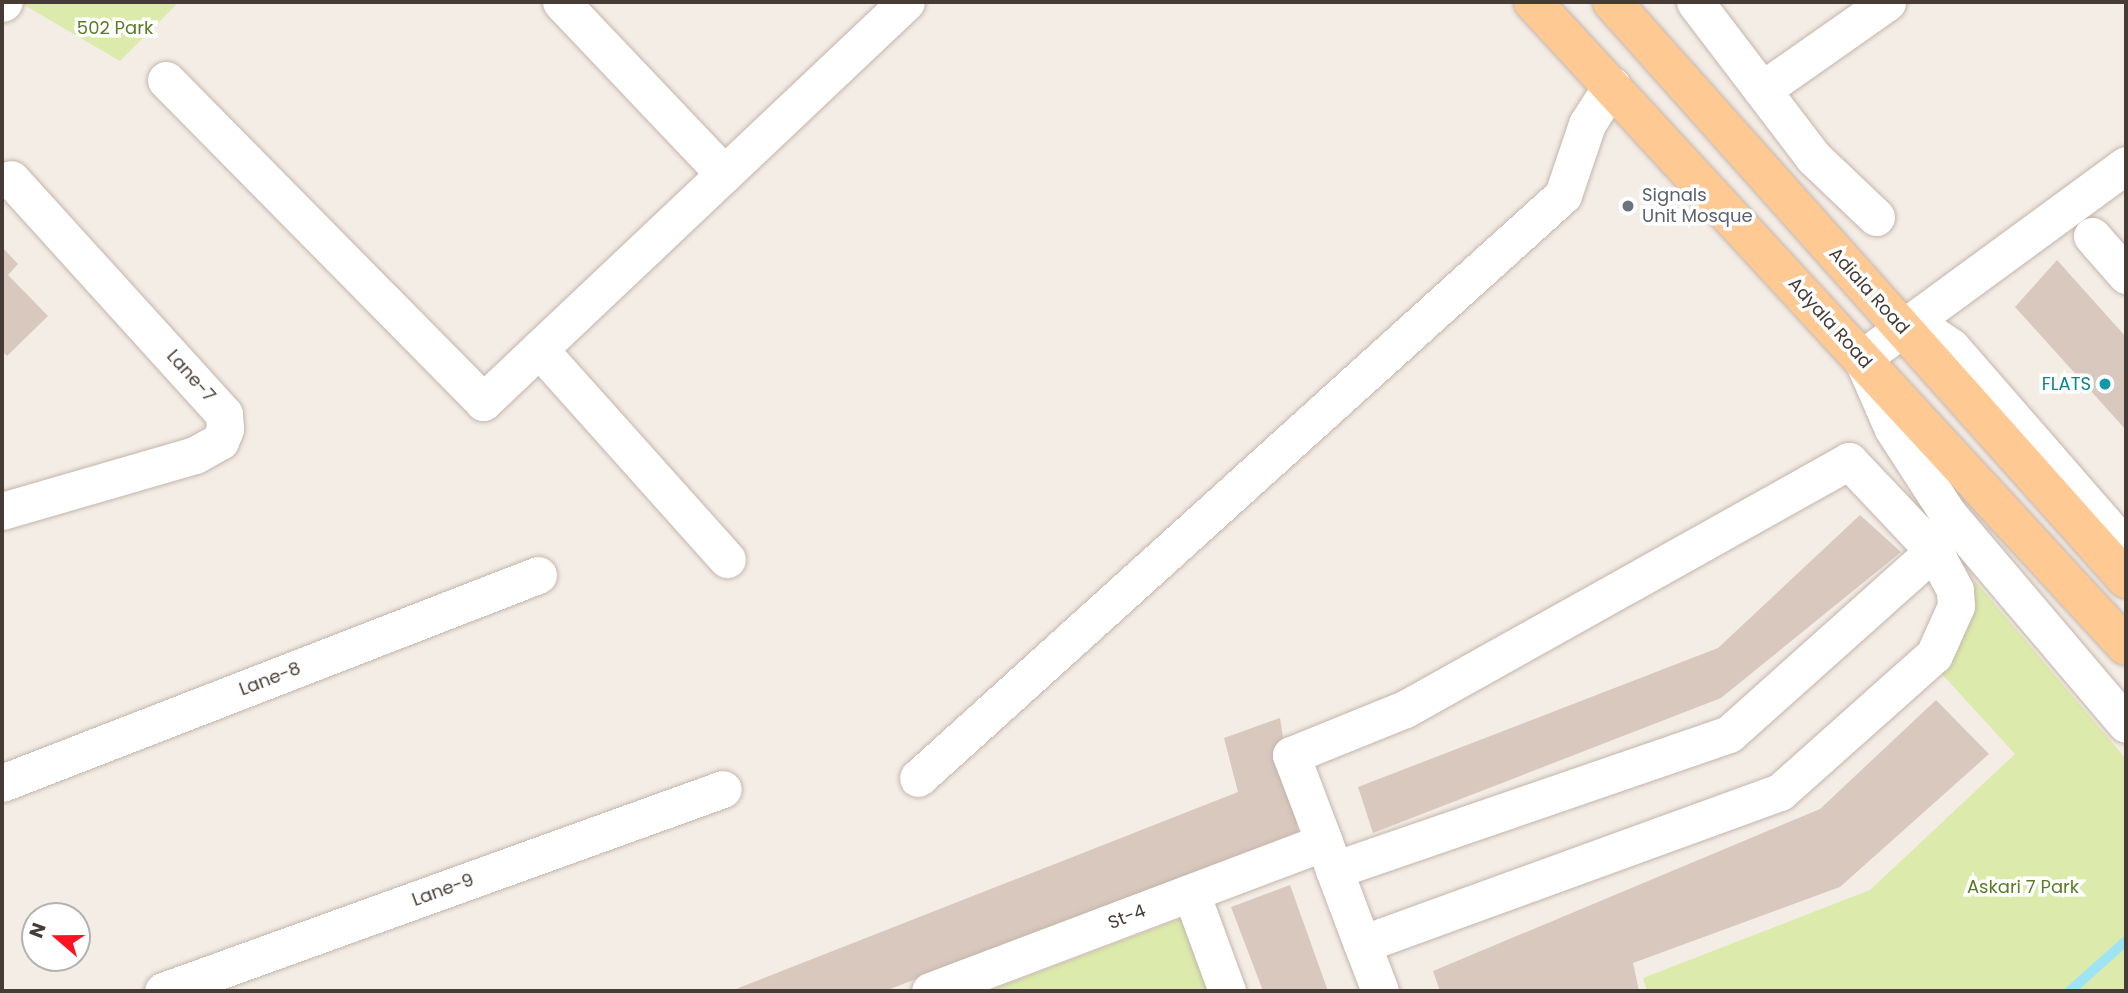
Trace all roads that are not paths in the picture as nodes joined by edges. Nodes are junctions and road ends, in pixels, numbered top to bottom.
1 (561, 2) edge
2 (906, 2) edge
3 (1533, 2) edge
4 (1612, 2) edge
5 (1695, 2) edge
6 (1887, 2) edge
7 (166, 80) dead end
8 (1612, 85) junction
9 (1762, 90) junction
10 (2126, 165) edge
11 (724, 174) junction
12 (11, 179) dead end
13 (1876, 217) dead end
14 (2092, 236) dead end
15 (2126, 275) edge
16 (1901, 327) junction
17 (539, 349) junction
18 (1862, 359) junction
19 (2, 511) edge
20 (2126, 548) edge
21 (1934, 551) junction
22 (727, 559) dead end
23 (538, 575) dead end
24 (2126, 579) edge
25 (2126, 646) edge
26 (2126, 724) edge
27 (918, 778) dead end
28 (2, 783) edge
29 (723, 789) dead end
30 (1329, 856) junction
31 (1191, 892) junction
32 (1362, 944) junction
33 (163, 991) edge
34 (930, 991) edge
35 (1227, 991) edge
36 (1380, 991) edge

1 - 11 street
2 - 11 street
3 - 8 main road, Adyala Road
4 - 16 main road, Adiala Road
5 - 9 street
6 - 9 street
7 - 17 street
8 - 18 main road, Adyala Road
8 - 27 street
9 - 13 street
10 - 16 street
11 - 17 street
12 - 19 street, Lane-7
14 - 15 street
16 - 18 street
16 - 20 street
16 - 24 main road, Adiala Road
17 - 22 street
18 - 25 main road, Adyala Road
18 - 26 street
21 - 30 street, St-4
21 - 30 street
21 - 32 street
23 - 28 street, Lane-8
29 - 33 street, Lane-9
30 - 31 street, St-4
30 - 32 street
31 - 34 street, St-4
31 - 35 street
32 - 36 street

